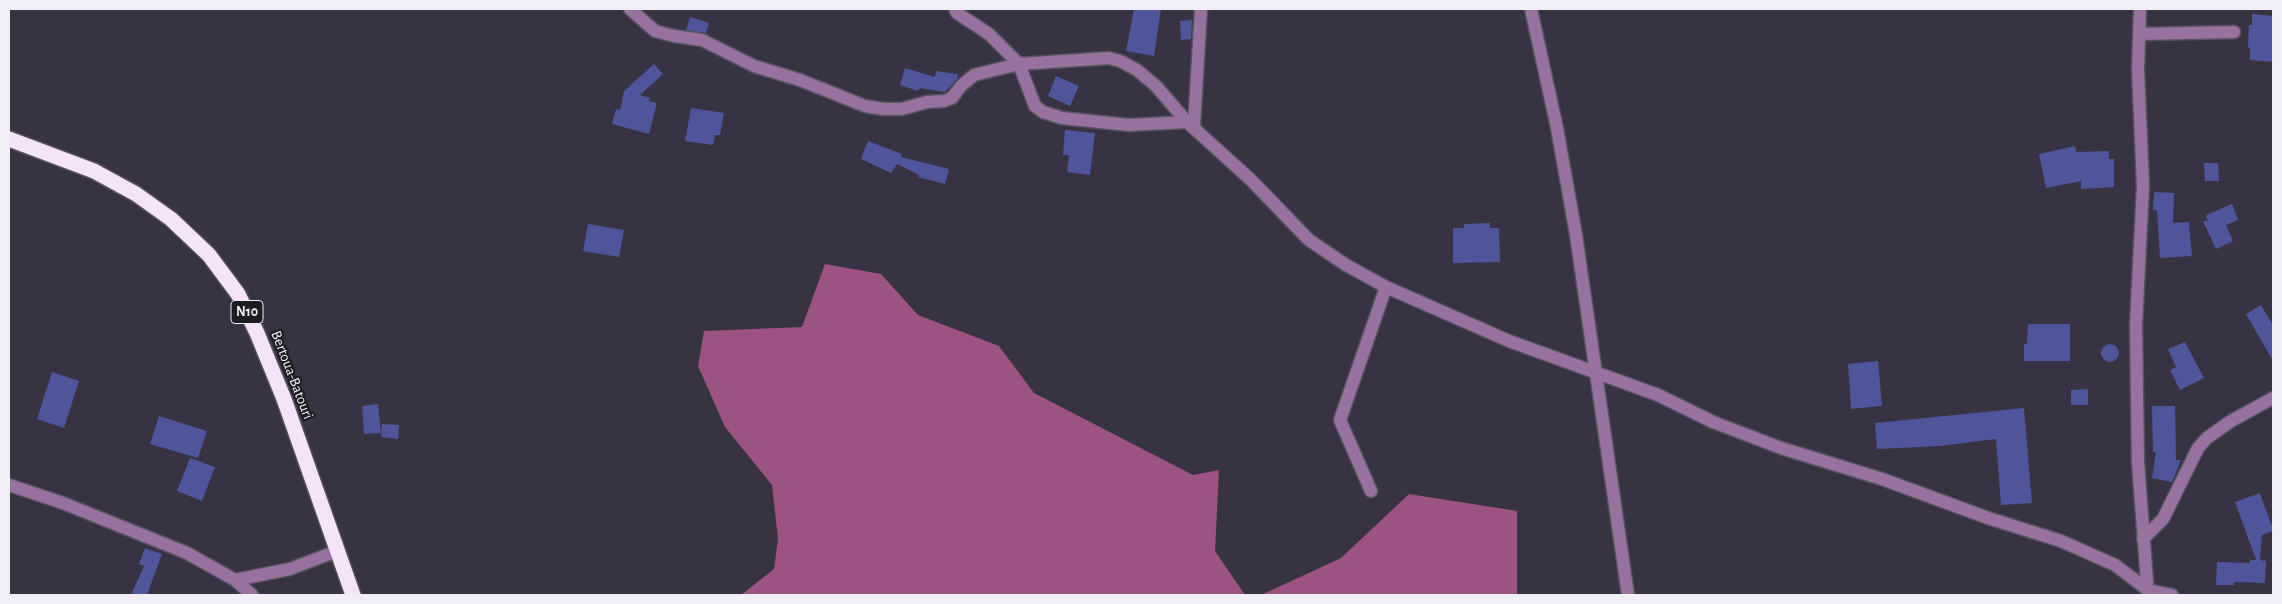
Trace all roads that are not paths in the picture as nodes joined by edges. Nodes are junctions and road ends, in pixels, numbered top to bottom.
1 (630, 9) edge
2 (955, 9) edge
3 (1201, 9) edge
4 (1531, 9) edge
5 (2140, 9) edge
6 (2234, 32) dead end
7 (2140, 34) junction
8 (1019, 64) junction
9 (1191, 124) junction
10 (9, 139) edge
11 (1386, 287) junction
12 (1595, 371) junction
13 (2273, 398) edge
14 (9, 485) edge
15 (1371, 491) dead end
16 (2143, 539) junction
17 (337, 551) junction
18 (235, 580) junction
19 (2148, 593) edge
20 (252, 595) edge
21 (353, 595) edge
22 (1628, 595) edge
23 (2172, 595) edge

1 - 8 street
2 - 8 street
3 - 9 street
4 - 12 street
5 - 7 street
6 - 7 street
7 - 16 street
8 - 9 street
8 - 9 street
9 - 11 street
10 - 17 highway, Bertoua-Batouri / N10
11 - 12 street
11 - 15 street
12 - 19 street
12 - 22 street
13 - 16 street
14 - 18 street
16 - 19 street
17 - 18 street
17 - 21 highway, Bertoua-Batouri / N10
18 - 20 street
19 - 23 street

